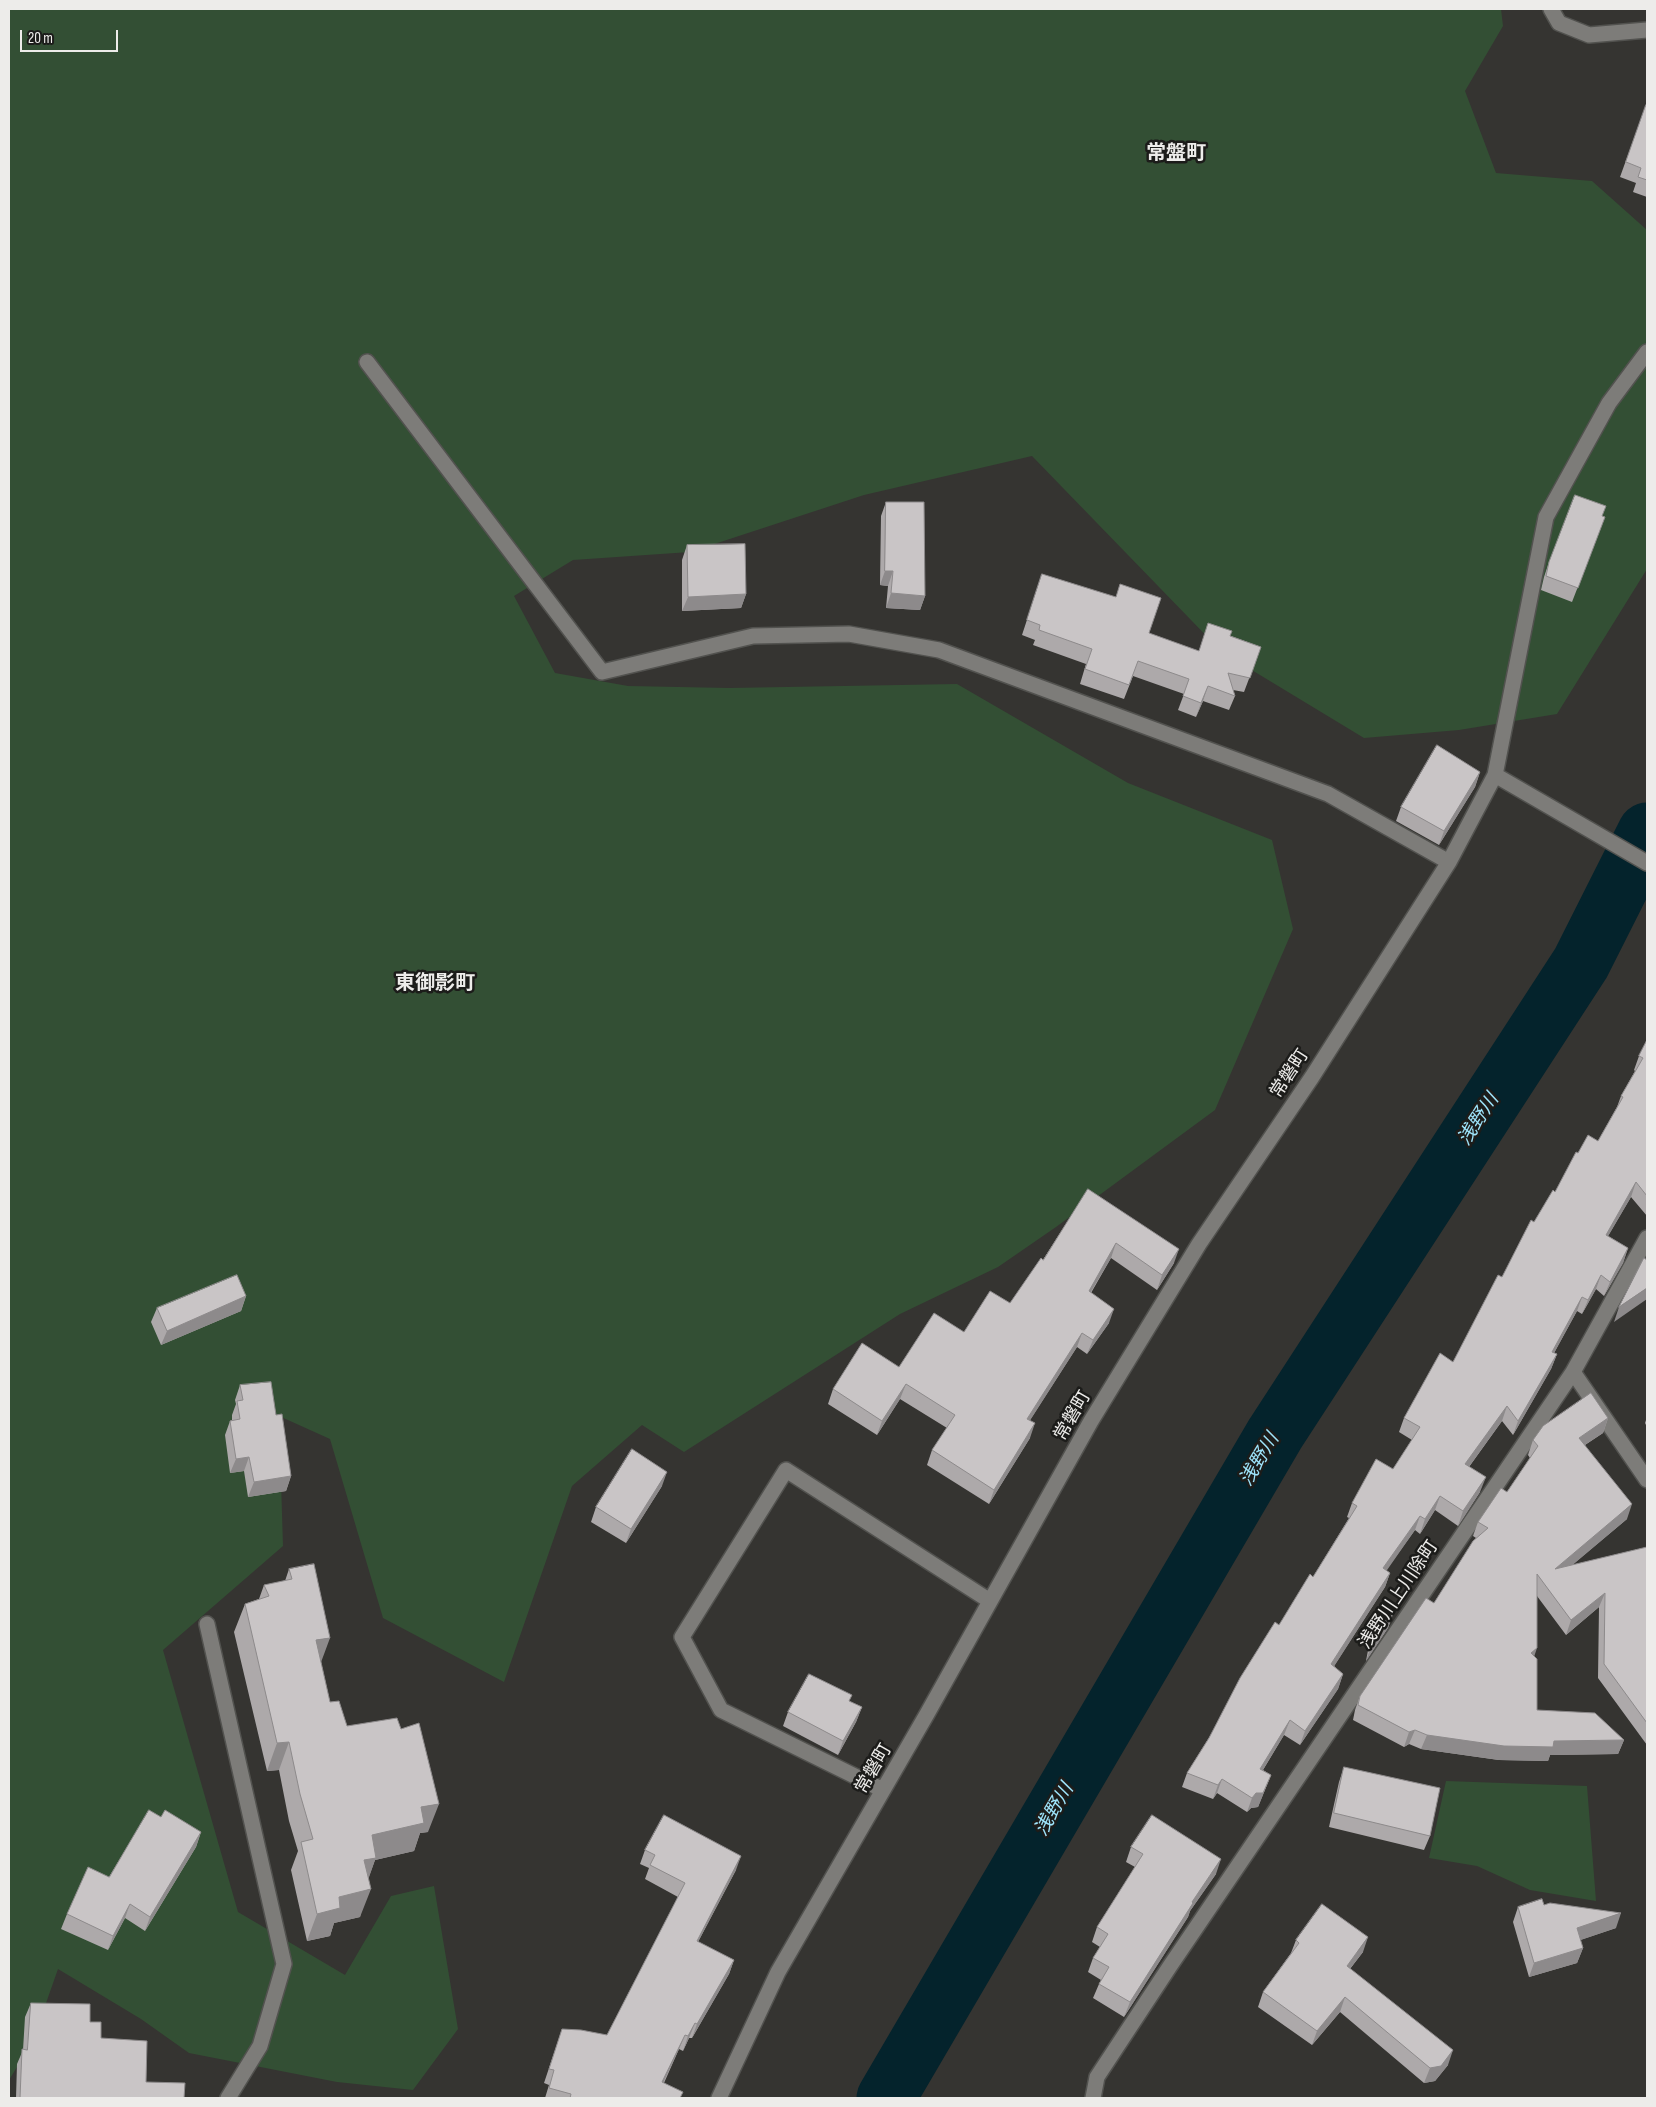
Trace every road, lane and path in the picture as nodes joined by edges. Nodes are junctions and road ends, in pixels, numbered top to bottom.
1 (1551, 9) edge
2 (1647, 30) edge
3 (1647, 352) edge
4 (367, 362) dead end
5 (1495, 775) junction
6 (1449, 862) junction
7 (1647, 863) edge
8 (1647, 1238) edge
9 (1573, 1372) junction
10 (1647, 1480) edge
11 (990, 1601) junction
12 (206, 1624) dead end
13 (883, 1790) junction
14 (228, 2098) edge
15 (719, 2098) edge
16 (1093, 2098) edge

1 - 2 street
3 - 5 street, 常磐町
4 - 6 street
5 - 6 street, 常磐町
5 - 7 street
6 - 11 street, 常磐町
8 - 9 street, 浅野川上川除町
9 - 10 street
9 - 16 street, 浅野川上川除町
11 - 13 street, 常磐町
11 - 13 street
12 - 14 street
13 - 15 street, 常磐町

